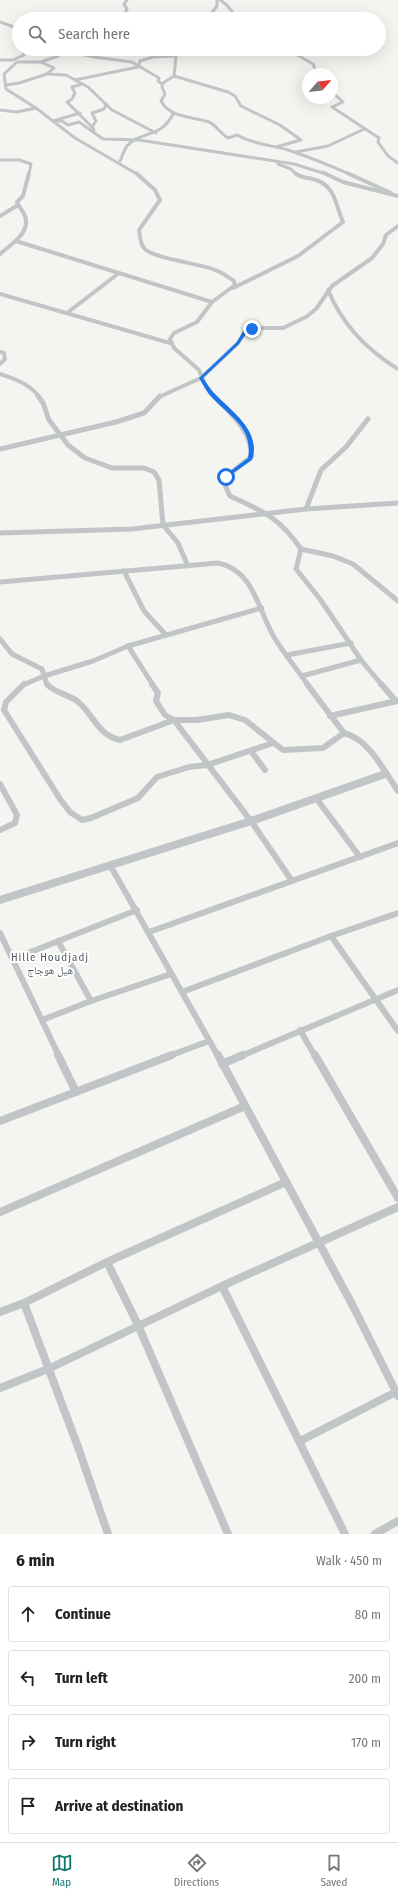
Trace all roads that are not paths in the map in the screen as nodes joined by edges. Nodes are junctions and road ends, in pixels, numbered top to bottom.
1 (127, 0) edge
2 (218, 0) edge
3 (126, 12) edge
4 (212, 12) edge
5 (233, 12) edge
6 (0, 22) edge
7 (12, 27) edge
8 (22, 56) edge
9 (58, 56) edge
10 (89, 56) edge
11 (176, 56) joint
12 (299, 56) edge
13 (0, 60) edge
14 (41, 62) junction
15 (138, 67) junction
16 (314, 68) edge
17 (47, 74) junction
18 (174, 76) junction
19 (75, 80) junction
20 (82, 84) junction
21 (162, 84) junction
22 (6, 85) junction
23 (338, 97) edge
24 (106, 104) junction
25 (36, 108) junction
26 (0, 110) edge
27 (80, 113) junction
28 (173, 114) junction
29 (52, 121) junction
30 (92, 127) junction
31 (364, 129) junction
32 (96, 133) junction
33 (156, 133) junction
34 (139, 140) junction
35 (275, 147) junction
36 (295, 152) junction
37 (263, 159) junction
38 (0, 160) edge
39 (120, 161) junction
40 (398, 163) edge
41 (18, 205) junction
42 (0, 216) edge
43 (398, 226) edge
44 (16, 241) junction
45 (0, 254) edge
46 (118, 273) junction
47 (232, 288) junction
48 (328, 290) junction
49 (0, 294) edge
50 (212, 302) junction
51 (67, 313) junction
52 (170, 343) junction
53 (0, 352) edge
54 (0, 364) edge
55 (398, 370) edge
56 (0, 374) edge
57 (201, 378) junction
58 (368, 419) dead end
59 (60, 434) junction
60 (0, 450) edge
61 (398, 503) edge
62 (306, 509) junction
63 (266, 513) junction
64 (163, 525) junction
65 (0, 533) edge
66 (301, 549) junction
67 (188, 566) junction
68 (124, 571) junction
69 (0, 582) edge
70 (398, 602) edge
71 (262, 608) junction
72 (166, 635) junction
73 (0, 639) edge
74 (351, 643) junction
75 (128, 646) junction
76 (287, 655) junction
77 (361, 660) junction
78 (44, 676) junction
79 (302, 676) junction
80 (396, 700) edge
81 (330, 716) junction
82 (174, 720) junction
83 (344, 733) junction
84 (273, 743) junction
85 (251, 751) junction
86 (207, 765) junction
87 (264, 770) dead end
88 (385, 774) junction
89 (0, 784) edge
90 (398, 791) edge
91 (316, 798) junction
92 (251, 821) junction
93 (0, 830) edge
94 (398, 843) edge
95 (360, 857) junction
96 (110, 865) junction
97 (292, 881) junction
98 (0, 900) edge
99 (137, 910) junction
100 (398, 913) edge
101 (149, 932) junction
102 (0, 933) edge
103 (331, 936) junction
104 (58, 941) junction
105 (12, 959) junction
106 (171, 974) junction
107 (398, 990) edge
108 (182, 992) junction
109 (376, 998) junction
110 (91, 1001) junction
111 (42, 1020) junction
112 (300, 1030) junction
113 (398, 1031) edge
114 (209, 1041) junction
115 (222, 1064) junction
116 (76, 1092) junction
117 (245, 1106) junction
118 (0, 1120) edge
119 (286, 1182) junction
120 (398, 1198) edge
121 (398, 1207) edge
122 (0, 1212) edge
123 (319, 1244) junction
124 (107, 1262) junction
125 (222, 1286) junction
126 (24, 1302) junction
127 (0, 1312) edge
128 (138, 1325) junction
129 (48, 1369) junction
130 (0, 1388) edge
131 (397, 1394) edge
132 (300, 1441) junction
133 (398, 1521) edge
134 (108, 1534) edge
135 (228, 1534) edge
136 (345, 1534) edge
137 (375, 1534) edge

1 - 3 street
2 - 4 street
2 - 5 street
6 - 7 street
8 - 13 street
9 - 14 street
10 - 15 street
11 - 15 street
11 - 18 street
12 - 16 street
14 - 17 street
14 - 22 street
15 - 19 street
15 - 21 street
17 - 19 street
17 - 22 street
18 - 21 street
18 - 35 street
19 - 20 street
20 - 24 street
20 - 27 street
21 - 28 street
22 - 25 street
23 - 31 street
24 - 30 street
24 - 33 street
25 - 26 street
25 - 29 street
27 - 29 street
27 - 30 street
28 - 33 street
28 - 35 street
29 - 32 street
29 - 39 street
30 - 32 street
31 - 36 street
31 - 40 street
32 - 34 street
33 - 34 street
34 - 37 street
34 - 39 street
35 - 36 street
36 - 37 street
37 - 47 street
38 - 41 street
39 - 47 street
41 - 42 street
41 - 44 street
43 - 48 street
44 - 45 street
44 - 46 street
46 - 50 street
46 - 51 street
47 - 50 street
48 - 55 street
48 - 57 street
49 - 51 street
50 - 52 street
51 - 52 street
52 - 57 street
53 - 54 street
56 - 59 street
57 - 59 street
57 - 63 street
58 - 62 street
59 - 60 street
59 - 64 street
61 - 62 street
62 - 63 street
63 - 64 street
63 - 66 street
64 - 65 street
64 - 67 street
66 - 70 street
66 - 74 street
67 - 68 street
67 - 71 street
68 - 69 street
68 - 72 street
71 - 72 street
71 - 76 street
72 - 75 street
73 - 78 street
74 - 76 street
74 - 77 street
75 - 78 street
75 - 82 street
76 - 79 street
77 - 79 street
77 - 80 street
78 - 82 street
78 - 86 street
79 - 81 street
80 - 81 street
81 - 83 street
82 - 84 street
82 - 86 street
83 - 84 street
83 - 88 street
84 - 85 street
85 - 86 street
85 - 87 street
86 - 92 street
88 - 90 street
88 - 91 street
89 - 93 street
91 - 92 street
91 - 95 street
92 - 96 street
92 - 97 street
94 - 95 street
95 - 97 street
96 - 98 street
96 - 99 street
97 - 101 street
99 - 101 street
99 - 104 street
100 - 103 street
101 - 106 street
102 - 105 street
103 - 108 street
103 - 109 street
104 - 105 street
104 - 110 street
105 - 111 street
106 - 108 street
106 - 110 street
107 - 109 street
108 - 114 street
109 - 112 street
109 - 113 street
110 - 111 street
111 - 116 street
112 - 115 street
112 - 120 street
114 - 115 street
114 - 116 street
115 - 117 street
116 - 118 street
117 - 119 street
117 - 122 street
119 - 123 street
119 - 124 street
121 - 123 street
123 - 125 street
123 - 131 street
124 - 126 street
124 - 128 street
125 - 128 street
125 - 132 street
126 - 127 street
126 - 129 street
128 - 129 street
128 - 135 street
129 - 130 street
129 - 134 street
131 - 132 street
132 - 136 street
133 - 137 street

